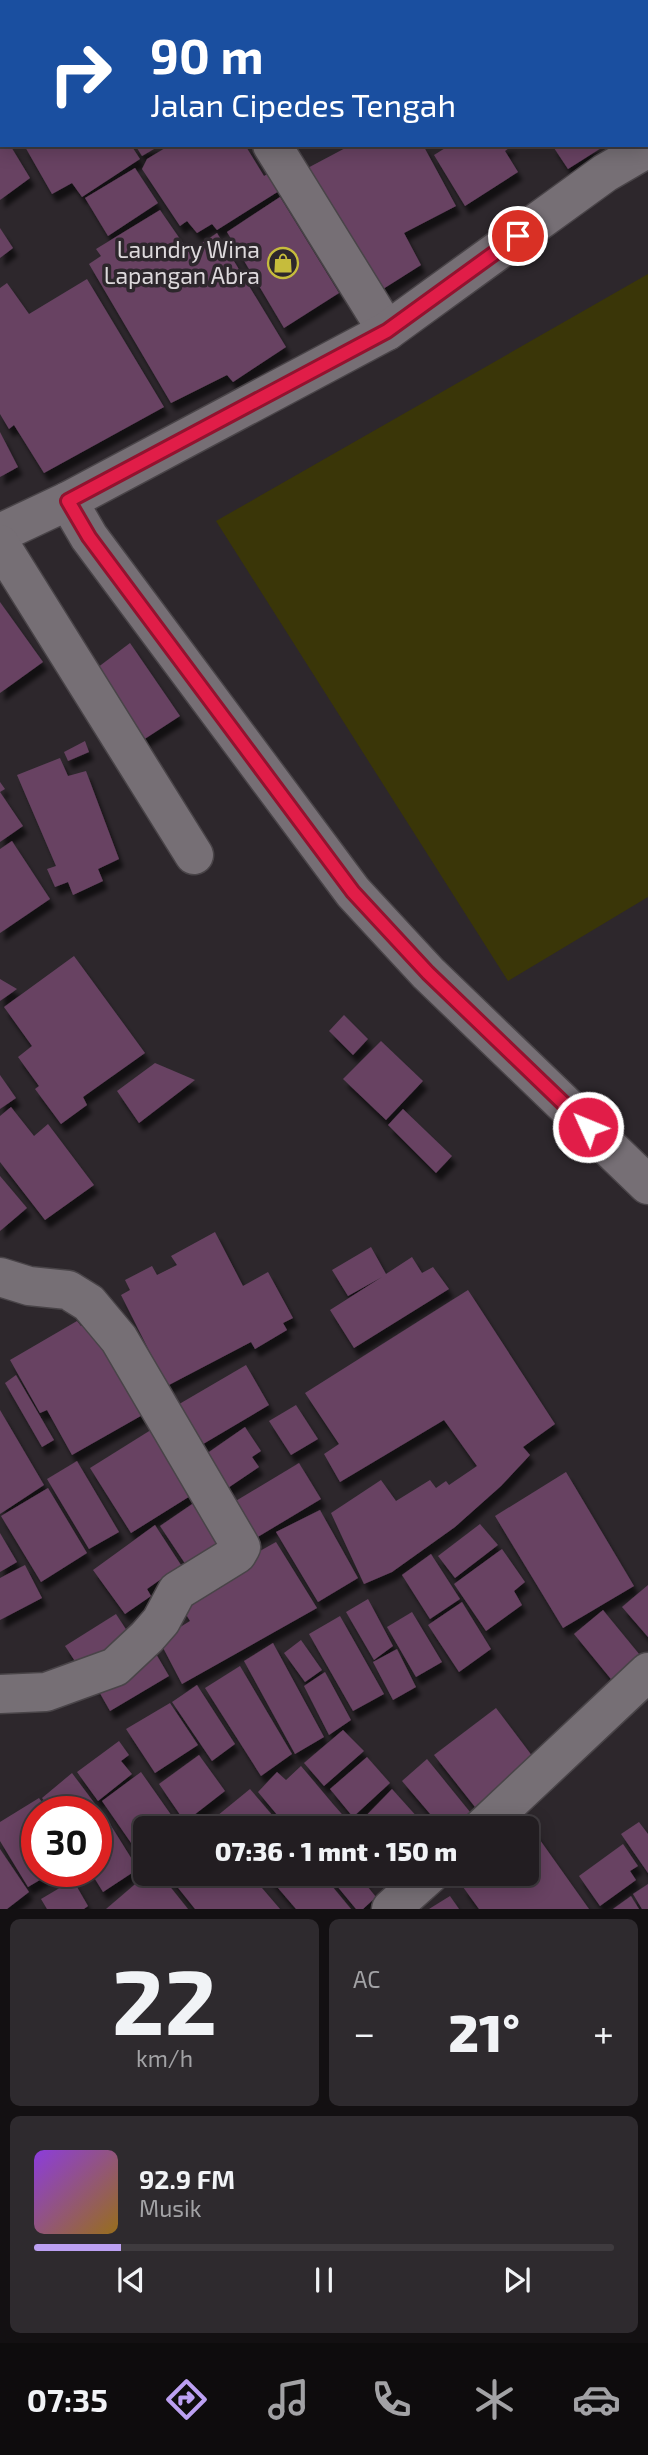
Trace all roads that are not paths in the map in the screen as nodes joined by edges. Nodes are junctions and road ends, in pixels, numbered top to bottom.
1 (273, 147) edge
2 (648, 148) edge
3 (387, 331) junction
4 (68, 501) junction
5 (0, 533) edge
6 (0, 544) edge
7 (194, 855) dead end
8 (648, 1185) edge
9 (0, 1276) edge
10 (648, 1672) edge
11 (0, 1694) edge
12 (495, 1816) edge
13 (417, 1886) edge
14 (391, 1909) edge

1 - 3 street
2 - 3 street
3 - 4 street
4 - 5 street
4 - 8 street
6 - 7 street
9 - 11 street
10 - 12 street
13 - 14 street

